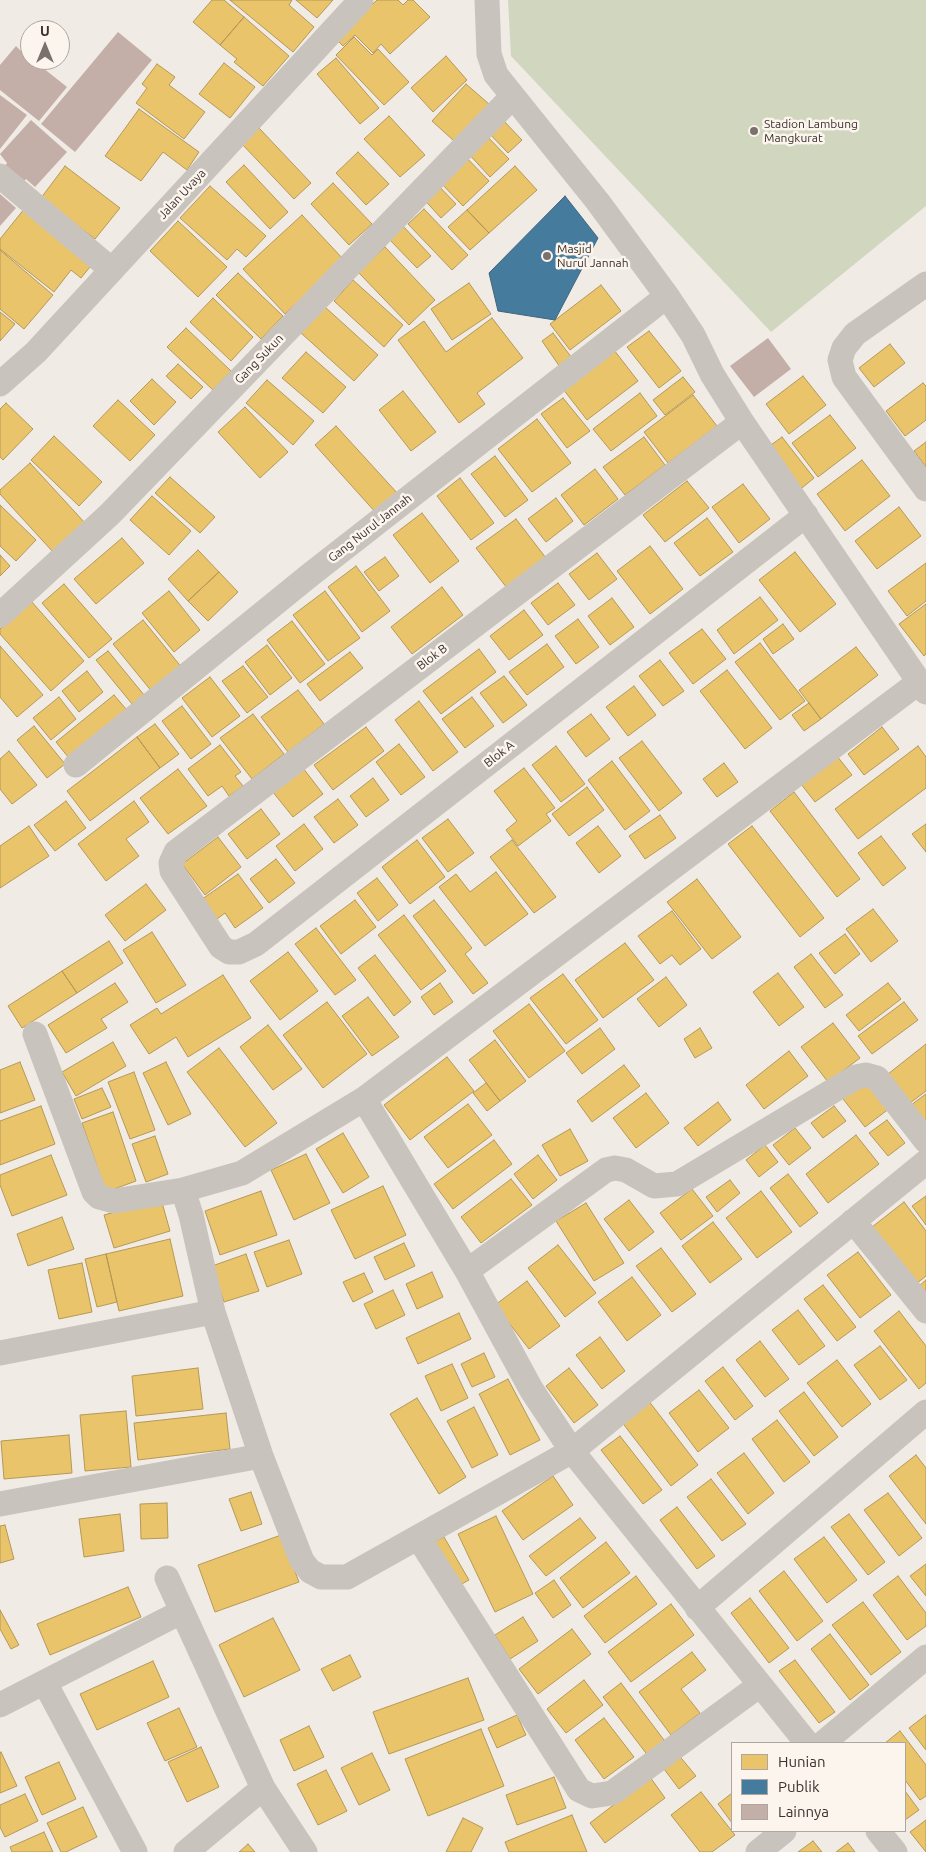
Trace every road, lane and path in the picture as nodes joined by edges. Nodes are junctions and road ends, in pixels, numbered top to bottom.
1 (361, 0) edge
2 (487, 0) edge
3 (512, 97) junction
4 (0, 176) edge
5 (112, 270) junction
6 (926, 284) edge
7 (667, 296) junction
8 (0, 384) edge
9 (742, 422) junction
10 (926, 489) edge
11 (806, 515) junction
12 (0, 614) edge
13 (922, 687) edge
14 (76, 765) dead end
15 (196, 911) joint
16 (35, 1034) dead end
17 (364, 1099) junction
18 (926, 1141) edge
19 (926, 1162) edge
20 (183, 1190) junction
21 (853, 1221) junction
22 (467, 1271) junction
23 (926, 1311) edge
24 (213, 1312) junction
25 (0, 1354) edge
26 (926, 1412) edge
27 (572, 1451) junction
28 (261, 1456) junction
29 (0, 1504) edge
30 (418, 1538) junction
31 (167, 1578) dead end
32 (697, 1608) junction
33 (181, 1612) junction
34 (926, 1657) edge
35 (45, 1683) junction
36 (760, 1685) junction
37 (0, 1705) edge
38 (806, 1742) edge
39 (824, 1742) edge
40 (263, 1788) junction
41 (783, 1832) edge
42 (879, 1832) edge
43 (135, 1852) edge
44 (186, 1852) edge
45 (305, 1852) edge
46 (758, 1852) edge
47 (895, 1852) edge

1 - 5 street, Jalan Uvaya
2 - 3 street
3 - 7 street
3 - 12 street, Gang Sukun
4 - 5 street
5 - 8 street, Jalan Uvaya
6 - 10 street
7 - 9 street
7 - 14 street, Gang Nurul Jannah
9 - 11 street
9 - 15 street, Blok B
11 - 13 street
11 - 15 street, Blok A
13 - 17 street
16 - 20 street
17 - 20 street
17 - 22 street
18 - 22 street
19 - 21 street
20 - 24 street
21 - 23 street
21 - 27 street
22 - 27 street
24 - 25 street
24 - 28 street
26 - 32 street
27 - 30 street
27 - 32 street
28 - 29 street
28 - 30 street
30 - 36 street
31 - 33 street
32 - 36 street
33 - 35 street
33 - 40 street
34 - 39 street
35 - 37 street
35 - 43 street
36 - 38 street
40 - 44 street
40 - 45 street
41 - 46 street
42 - 47 street

